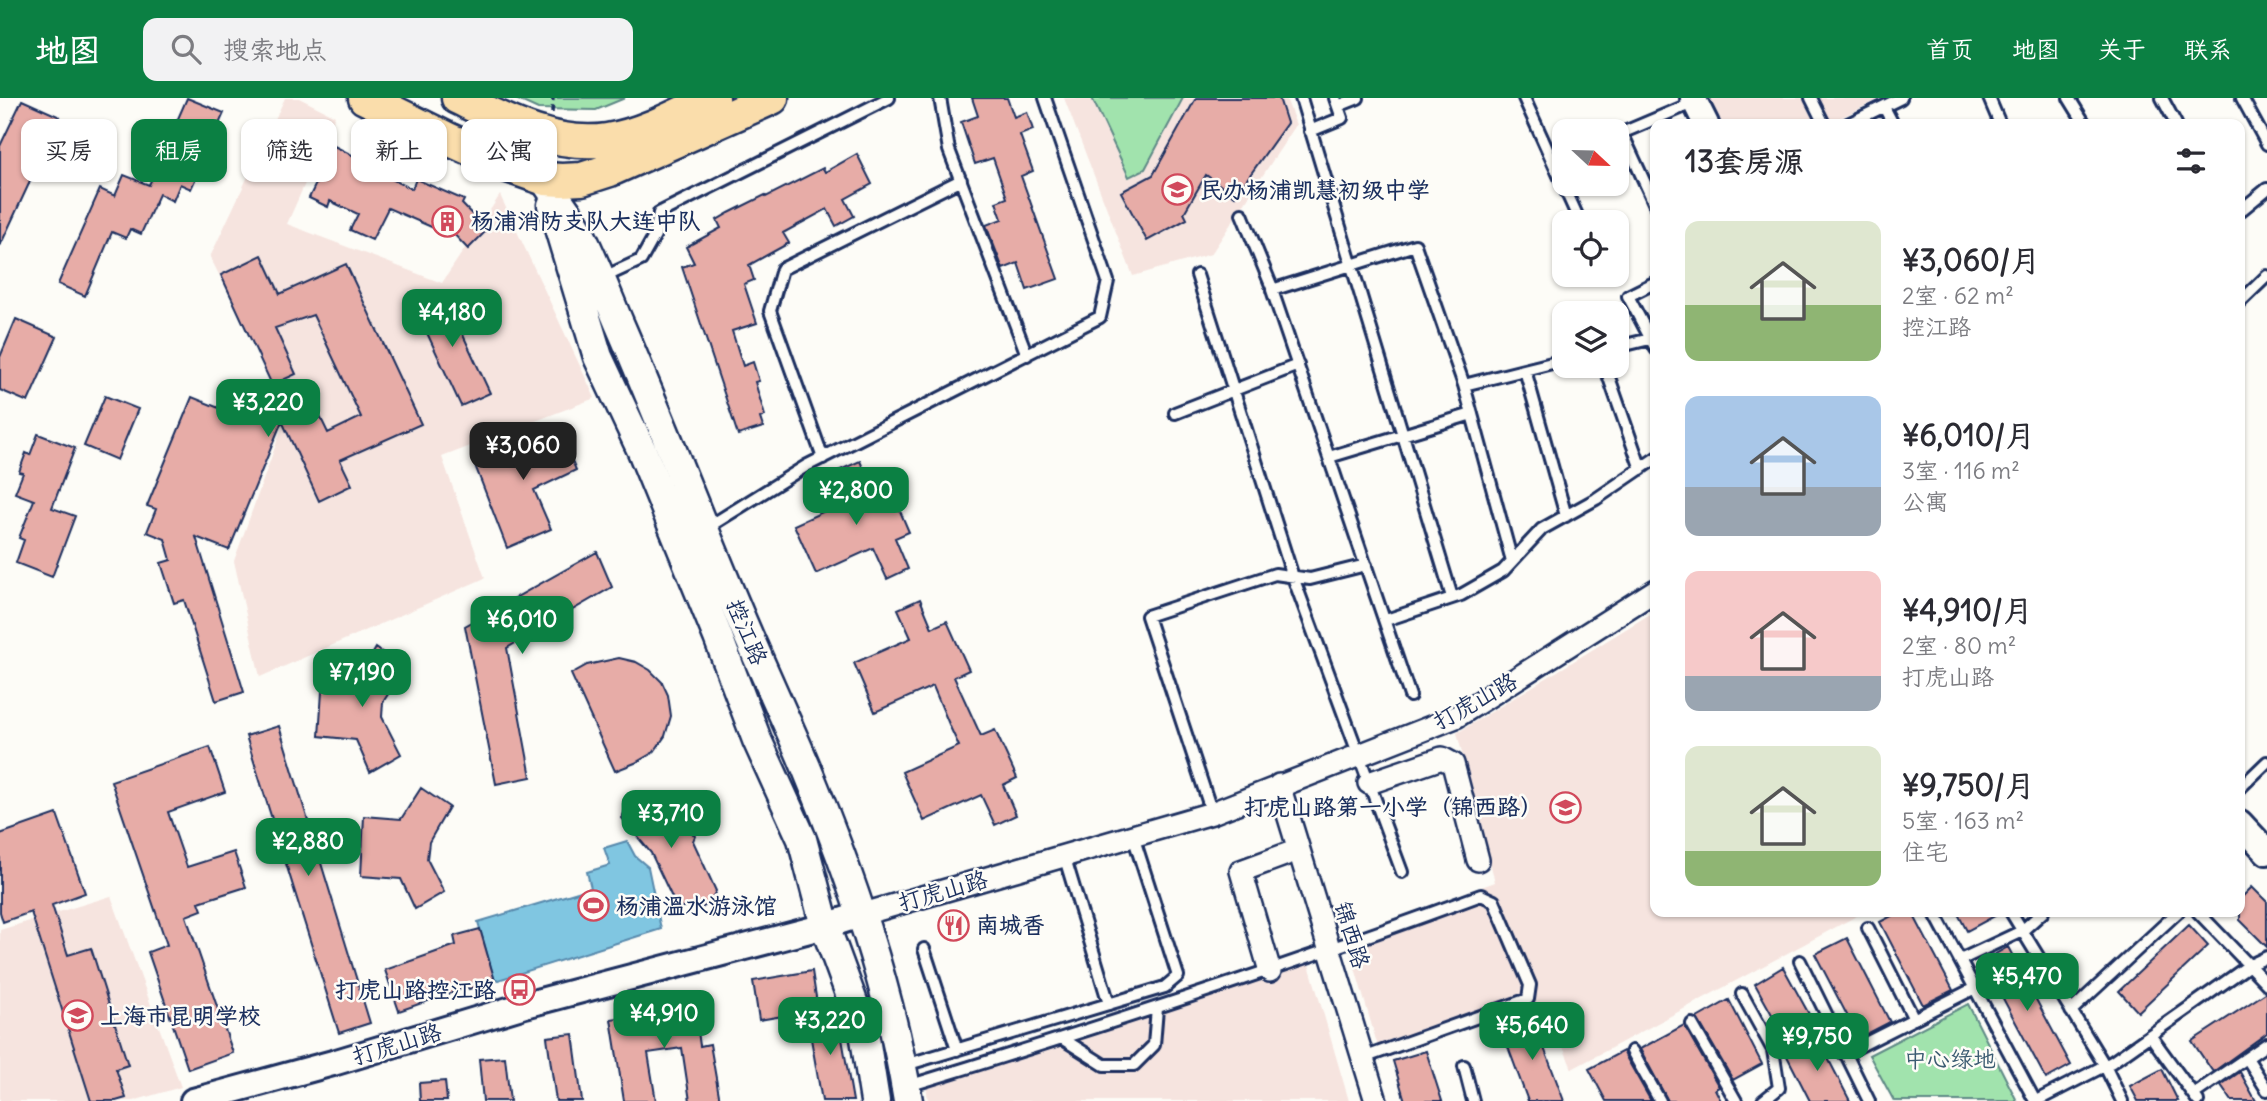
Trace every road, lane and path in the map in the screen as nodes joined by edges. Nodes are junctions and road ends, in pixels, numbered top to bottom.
1 (365, 98) edge
2 (458, 98) edge
3 (713, 98) edge
4 (772, 98) edge
5 (889, 98) edge
6 (940, 98) edge
7 (1045, 98) edge
8 (1301, 98) edge
9 (1358, 98) edge
10 (1524, 98) edge
11 (1811, 98) edge
12 (1901, 98) edge
13 (1989, 98) edge
14 (2069, 98) edge
15 (2162, 98) edge
16 (2242, 98) edge
17 (1337, 102) edge
18 (1884, 107) junction
19 (1698, 108) edge
20 (504, 119) edge
21 (1665, 119) edge
22 (1822, 119) edge
23 (1859, 119) edge
24 (1890, 119) edge
25 (1998, 119) edge
26 (2081, 119) edge
27 (2173, 119) edge
28 (1650, 124) edge
29 (1310, 131) junction
30 (1629, 131) edge
31 (557, 137) edge
32 (2267, 144) edge
33 (461, 145) edge
34 (1629, 154) edge
35 (1552, 161) edge
36 (557, 179) edge
37 (961, 180) junction
38 (546, 182) edge
39 (547, 182) edge
40 (2267, 189) edge
41 (1650, 195) edge
42 (2245, 207) edge
43 (1242, 214) dead end
44 (1353, 264) junction
45 (1197, 275) dead end
46 (2267, 276) edge
47 (600, 279) junction
48 (1650, 285) edge
49 (1273, 290) junction
50 (2245, 297) edge
51 (1650, 338) joint
52 (1629, 344) edge
53 (1027, 355) junction
54 (1552, 363) edge
55 (1298, 366) junction
56 (1525, 370) junction
57 (1609, 378) edge
58 (1464, 385) junction
59 (1234, 390) junction
60 (1175, 413) dead end
61 (1472, 414) junction
62 (1404, 435) junction
63 (1329, 457) junction
64 (823, 458) junction
65 (1650, 462) edge
66 (1641, 469) junction
67 (1566, 516) junction
68 (705, 529) junction
69 (1512, 561) junction
70 (1366, 565) junction
71 (1293, 577) junction
72 (1650, 594) edge
73 (1452, 597) junction
74 (1386, 621) junction
75 (1410, 696) dead end
76 (1358, 754) junction
77 (2267, 762) edge
78 (1368, 783) junction
79 (2245, 783) edge
80 (1279, 785) junction
81 (1212, 813) junction
82 (2245, 829) edge
83 (1133, 836) junction
84 (1298, 850) junction
85 (2267, 852) edge
86 (1064, 855) junction
87 (1478, 860) dead end
88 (1402, 872) dead end
89 (860, 915) junction
90 (1937, 917) edge
91 (2014, 917) edge
92 (2037, 917) edge
93 (2173, 917) edge
94 (2203, 917) edge
95 (825, 926) junction
96 (1868, 928) dead end
97 (2022, 930) junction
98 (924, 949) dead end
99 (1330, 951) junction
100 (2267, 957) edge
101 (1960, 960) junction
102 (1800, 961) dead end
103 (2248, 966) junction
104 (1269, 971) junction
105 (2267, 984) edge
106 (1975, 988) junction
107 (1742, 994) dead end
108 (1110, 1004) junction
109 (1157, 1008) junction
110 (2071, 1011) junction
111 (1914, 1019) junction
112 (1829, 1022) junction
113 (1692, 1024) dead end
114 (2150, 1035) junction
115 (1063, 1039) junction
116 (2267, 1044) edge
117 (957, 1050) junction
118 (1773, 1050) junction
119 (1632, 1051) dead end
120 (1844, 1054) junction
121 (1363, 1058) junction
122 (2246, 1058) junction
123 (1464, 1066) dead end
124 (2105, 1066) junction
125 (905, 1085) edge
126 (2267, 1090) edge
127 (2196, 1097) edge
128 (193, 1101) edge
129 (875, 1101) edge
130 (1376, 1101) edge
131 (1473, 1101) edge
132 (1660, 1101) edge
133 (1736, 1101) edge
134 (1763, 1101) edge
135 (1869, 1101) edge
136 (2036, 1101) edge
137 (2122, 1101) edge

1 - 33 main road
2 - 20 main road
3 - 31 main road
4 - 36 main road
5 - 47 lane
6 - 37 lane
7 - 53 lane
8 - 29 lane
9 - 17 lane
10 - 35 lane
11 - 22 lane
12 - 18 lane
13 - 25 lane
14 - 26 lane
15 - 27 lane
16 - 32 lane
17 - 29 lane
18 - 23 lane
18 - 24 lane
19 - 21 lane
28 - 30 lane
29 - 44 lane
34 - 41 lane
37 - 53 lane
37 - 64 lane
38 - 95 main road, 控江路
39 - 47 main road, 控江路
40 - 42 lane
43 - 49 lane
44 - 49 lane
44 - 58 lane
44 - 62 lane
45 - 59 lane
46 - 50 lane
47 - 68 main road, 控江路
48 - 51 lane
49 - 55 lane
51 - 52 lane
53 - 64 lane
54 - 56 lane
55 - 59 lane
55 - 63 lane
56 - 58 lane
56 - 67 lane
57 - 66 lane
58 - 61 lane
59 - 60 lane
59 - 71 lane
61 - 62 lane
61 - 69 lane
62 - 63 lane
62 - 73 lane
63 - 70 lane
64 - 68 lane
65 - 66 lane
66 - 67 lane
67 - 69 lane
68 - 89 main road, 控江路
69 - 73 lane
70 - 71 lane
70 - 74 lane
71 - 76 lane
71 - 81 lane
72 - 76 street, 打虎山路
73 - 74 lane
74 - 75 lane
76 - 78 lane
76 - 80 street, 打虎山路
77 - 79 lane
78 - 87 street
78 - 88 lane
80 - 81 street, 打虎山路
80 - 84 street, 锦西路
81 - 83 street, 打虎山路
82 - 85 street
83 - 86 street, 打虎山路
83 - 108 lane
84 - 99 street, 锦西路
84 - 104 street
86 - 89 street, 打虎山路
86 - 108 lane
89 - 95 street, 打虎山路
89 - 125 main road, 控江路
90 - 101 lane
91 - 97 lane
92 - 97 lane
93 - 110 lane
94 - 103 lane
95 - 128 street, 打虎山路
95 - 129 main road, 控江路
96 - 111 lane
97 - 101 lane
97 - 110 lane
98 - 117 lane
99 - 104 lane
99 - 121 street, 锦西路
99 - 121 lane
100 - 103 lane
101 - 106 lane
102 - 112 lane
103 - 105 lane
103 - 114 lane
104 - 109 lane
106 - 111 lane
106 - 136 lane
107 - 118 lane
108 - 117 lane
109 - 115 lane
109 - 115 lane
110 - 124 lane
111 - 120 lane
112 - 118 lane
112 - 120 lane
113 - 133 lane
114 - 124 lane
114 - 127 lane
115 - 125 lane
116 - 122 lane
117 - 125 lane
118 - 134 lane
119 - 132 lane
120 - 135 lane
121 - 130 street, 锦西路
122 - 126 lane
122 - 127 lane
123 - 131 lane
124 - 136 lane
124 - 137 lane

